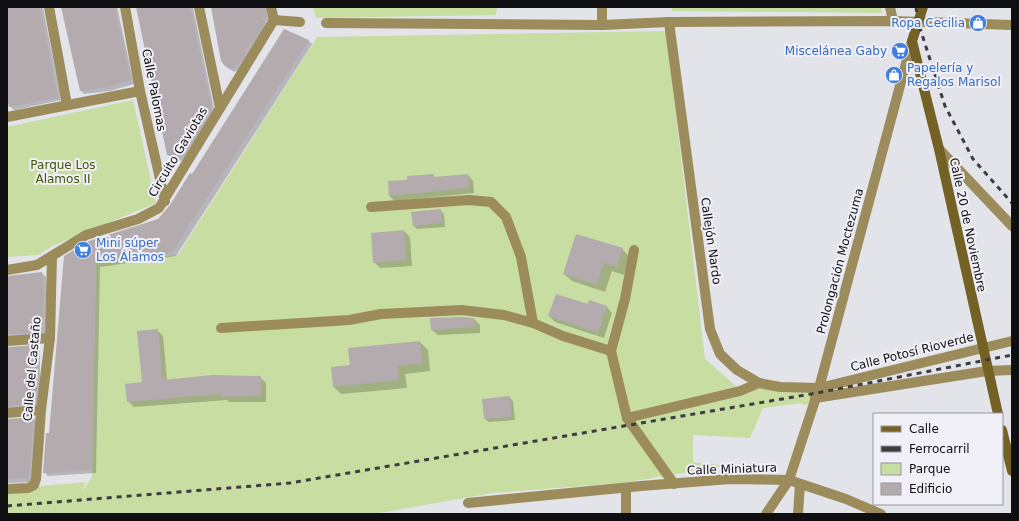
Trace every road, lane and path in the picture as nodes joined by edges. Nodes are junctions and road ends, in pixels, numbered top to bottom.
1 (49, 7) edge
2 (125, 7) edge
3 (199, 7) edge
4 (271, 7) edge
5 (602, 7) edge
6 (890, 7) edge
7 (923, 7) edge
8 (274, 20) junction
9 (893, 21) junction
10 (300, 22) dead end
11 (670, 22) junction
12 (918, 22) junction
13 (326, 23) dead end
14 (602, 24) junction
15 (1012, 25) edge
16 (912, 41) junction
17 (140, 91) junction
18 (67, 104) junction
19 (220, 108) junction
20 (7, 117) edge
21 (938, 149) junction
22 (164, 201) junction
23 (371, 207) dead end
24 (1012, 226) edge
25 (634, 250) dead end
26 (52, 256) junction
27 (7, 270) edge
28 (533, 323) junction
29 (221, 328) dead end
30 (50, 338) junction
31 (7, 341) edge
32 (1012, 341) edge
33 (982, 348) junction
34 (611, 352) junction
35 (1012, 370) edge
36 (987, 371) junction
37 (759, 383) junction
38 (819, 388) junction
39 (815, 398) junction
40 (41, 410) junction
41 (7, 413) edge
42 (998, 413) edge
43 (627, 418) junction
44 (1003, 434) edge
45 (1012, 471) edge
46 (789, 480) junction
47 (674, 484) junction
48 (800, 484) junction
49 (626, 488) junction
50 (7, 489) edge
51 (468, 503) dead end
52 (878, 513) edge
53 (626, 514) edge
54 (766, 514) edge
55 (798, 514) edge

1 - 18 street
2 - 17 street, Calle Palomas
3 - 19 street
4 - 8 street
5 - 14 street
6 - 9 street
7 - 12 main road, Prolongación Moctezuma
8 - 10 street
8 - 19 street, Circuito Gaviotas
9 - 11 street
9 - 12 street
11 - 14 street
11 - 37 street, Callejón Nardo
12 - 15 street
12 - 16 main road, Prolongación Moctezuma
13 - 14 street
16 - 21 main road, Calle 20 de Noviembre
16 - 38 street, Prolongación Moctezuma
17 - 18 street
17 - 22 street, Calle Palomas
18 - 20 street
19 - 22 street, Circuito Gaviotas
21 - 24 street
21 - 33 main road, Calle 20 de Noviembre
22 - 26 street, Circuito Gaviotas
23 - 28 street
25 - 34 street
26 - 27 street, Circuito Gaviotas
26 - 30 street, Calle del Castaño
28 - 29 street
28 - 34 street
30 - 31 street
30 - 40 street, Calle del Castaño
32 - 33 street, Calle Potosí Rioverde
33 - 36 main road, Calle 20 de Noviembre
33 - 38 street, Calle Potosí Rioverde
34 - 43 street
35 - 36 street, Calle Potosí Rioverde
36 - 39 street, Calle Potosí Rioverde
36 - 42 main road, Calle 20 de Noviembre
37 - 38 street, Callejón Nardo
37 - 43 street
38 - 39 street, Prolongación Moctezuma
39 - 46 street, Prolongación Moctezuma
40 - 41 street
40 - 50 street, Calle del Castaño
43 - 47 street
44 - 45 main road
46 - 47 street, Calle Miniatura
46 - 48 street, Calle Miniatura
46 - 54 street, Prolongación Moctezuma
47 - 49 street, Calle Miniatura
48 - 52 street, Calle Miniatura
48 - 55 street
49 - 51 street, Calle Miniatura
49 - 53 street

